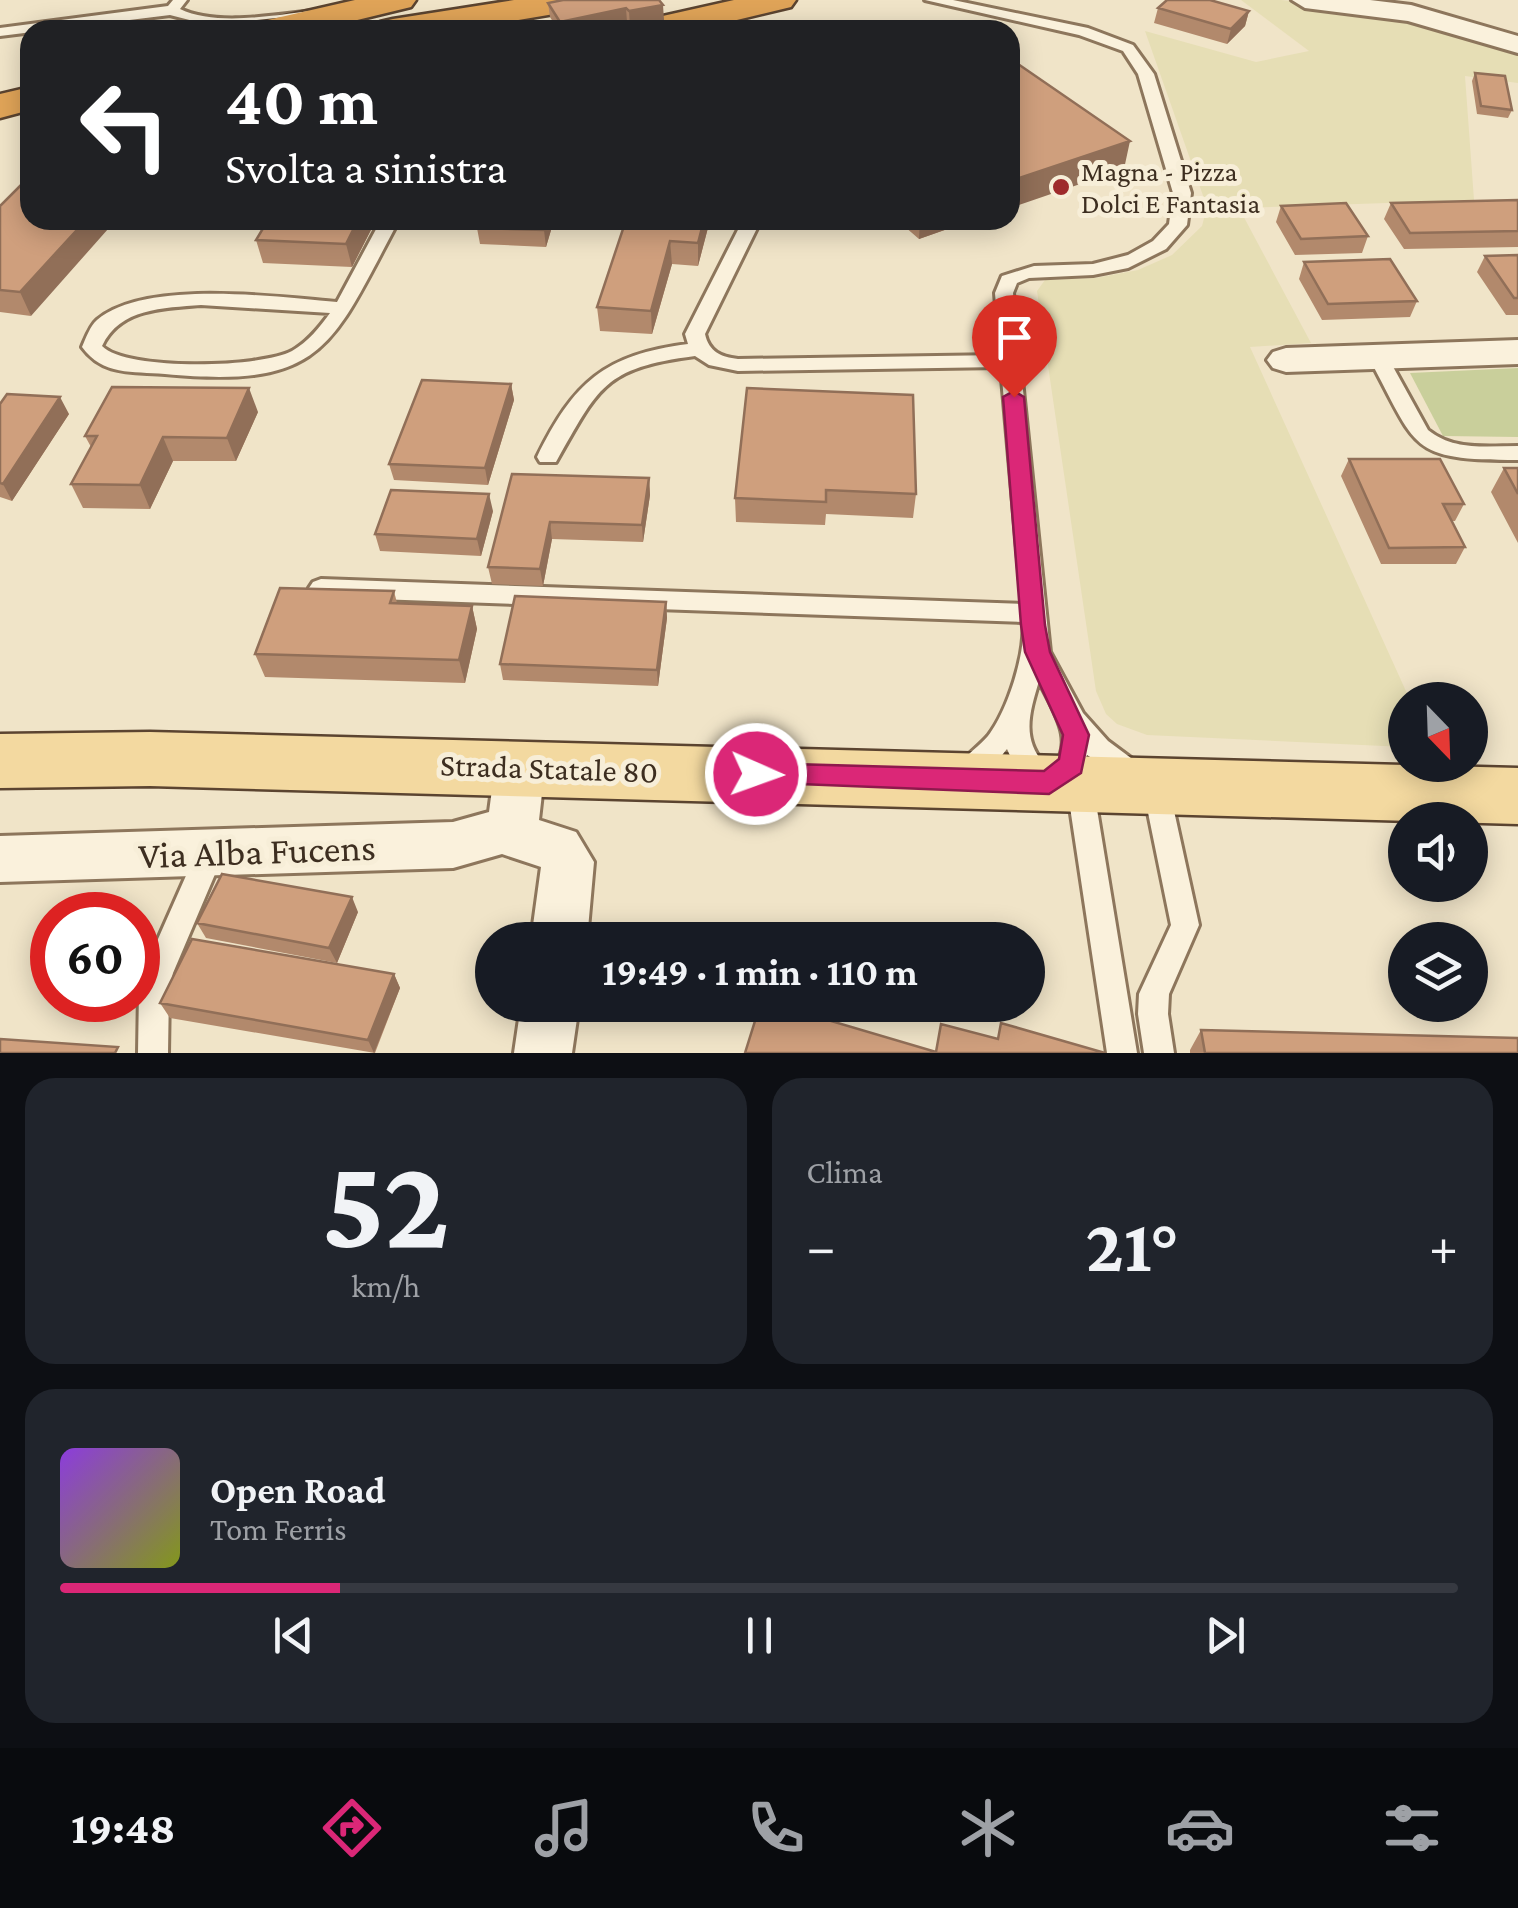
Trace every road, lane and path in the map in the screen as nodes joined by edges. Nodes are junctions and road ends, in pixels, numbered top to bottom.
1 (396, 0) edge
2 (578, 0) edge
3 (778, 0) edge
4 (932, 0) edge
5 (1306, 0) edge
6 (176, 5) edge
7 (360, 10) junction
8 (78, 20) edge
9 (316, 20) edge
10 (455, 20) edge
11 (692, 20) edge
12 (1518, 45) edge
13 (385, 230) edge
14 (747, 230) edge
15 (342, 308) junction
16 (699, 349) junction
17 (1518, 352) edge
18 (1379, 358) junction
19 (1286, 360) dead end
20 (1010, 361) junction
21 (1518, 453) edge
22 (548, 457) dead end
23 (321, 588) edge
24 (1032, 619) junction
25 (1017, 710) junction
26 (1068, 713) junction
27 (0, 744) edge
28 (150, 759) junction
29 (0, 761) edge
30 (953, 780) junction
31 (1065, 783) junction
32 (1155, 786) junction
33 (1518, 796) edge
34 (516, 798) junction
35 (210, 853) junction
36 (0, 859) edge
37 (561, 922) edge
38 (548, 1022) edge
39 (153, 1053) edge
40 (543, 1053) edge
41 (1122, 1053) edge
42 (1159, 1053) edge

1 - 7 highway
2 - 10 highway
3 - 11 highway
4 - 20 lane
5 - 12 street
6 - 7 lane
6 - 8 lane
7 - 9 highway
13 - 15 lane
14 - 16 lane
15 - 15 lane
16 - 20 lane
16 - 22 lane
17 - 18 street
18 - 19 street
18 - 21 lane
20 - 24 lane
23 - 24 lane
24 - 25 lane
24 - 26 lane
25 - 30 lane
25 - 31 lane
26 - 31 lane
26 - 32 lane
27 - 28 main road
28 - 29 main road, Strada Statale 80
28 - 34 main road, Strada Statale 80
30 - 31 main road, Strada Statale 80
30 - 34 main road, Strada Statale 80
31 - 32 main road, Strada Statale 80
31 - 41 lane
32 - 33 main road, Strada Statale 80
32 - 42 lane
34 - 35 street, Via Alba Fucens
34 - 37 street
35 - 36 street, Via Alba Fucens
35 - 39 lane
38 - 40 street

